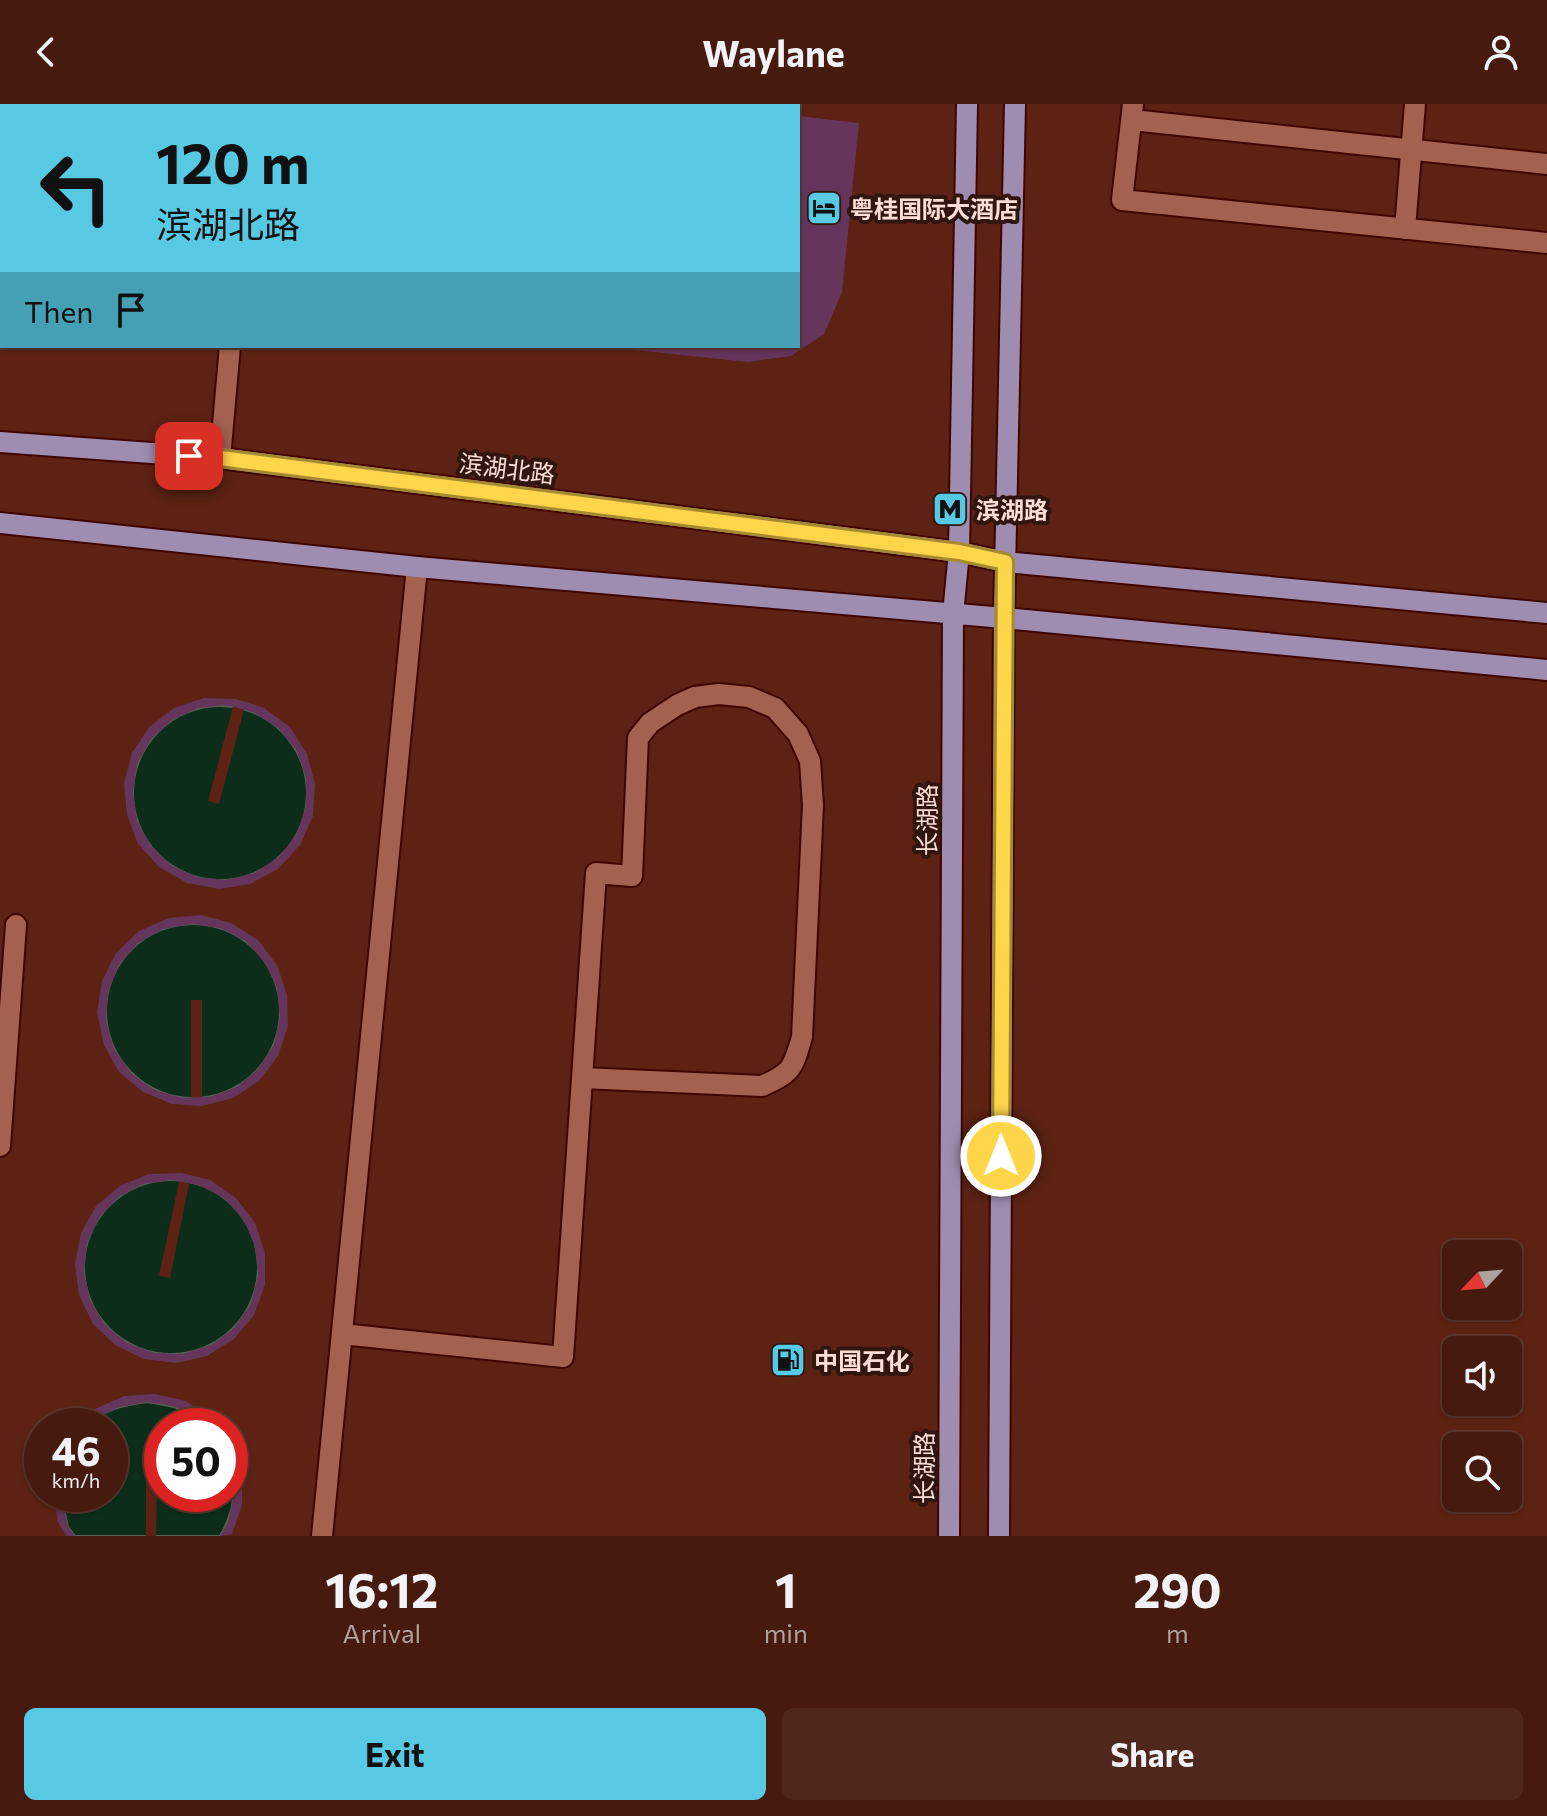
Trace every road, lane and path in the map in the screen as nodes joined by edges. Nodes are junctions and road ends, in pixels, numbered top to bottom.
1 (967, 104) edge
2 (1015, 104) edge
3 (1415, 104) edge
4 (1132, 112) edge
5 (1412, 149) junction
6 (1547, 164) edge
7 (1405, 229) junction
8 (1547, 243) edge
9 (230, 348) edge
10 (0, 442) edge
11 (220, 458) junction
12 (0, 523) edge
13 (959, 552) junction
14 (1005, 562) junction
15 (417, 567) junction
16 (1547, 613) edge
17 (953, 614) junction
18 (1004, 618) junction
19 (1547, 670) edge
20 (16, 925) dead end
21 (582, 1078) junction
22 (0, 1146) edge
23 (342, 1334) junction
24 (322, 1536) edge
25 (949, 1536) edge
26 (999, 1536) edge

1 - 13 main road, 长湖路
2 - 14 main road
3 - 5 street
4 - 5 street
4 - 7 street
5 - 6 street
5 - 7 street
7 - 8 street
9 - 11 street
10 - 11 main road, 滨湖北路
11 - 13 main road, 滨湖北路
12 - 15 main road
13 - 14 main road, 滨湖北路
13 - 17 main road, 长湖路
14 - 16 main road
14 - 18 main road
15 - 17 main road
15 - 23 street
17 - 18 main road
17 - 25 main road, 长湖路
18 - 19 main road
18 - 26 main road
20 - 22 street
21 - 21 street
21 - 23 street
23 - 24 street

